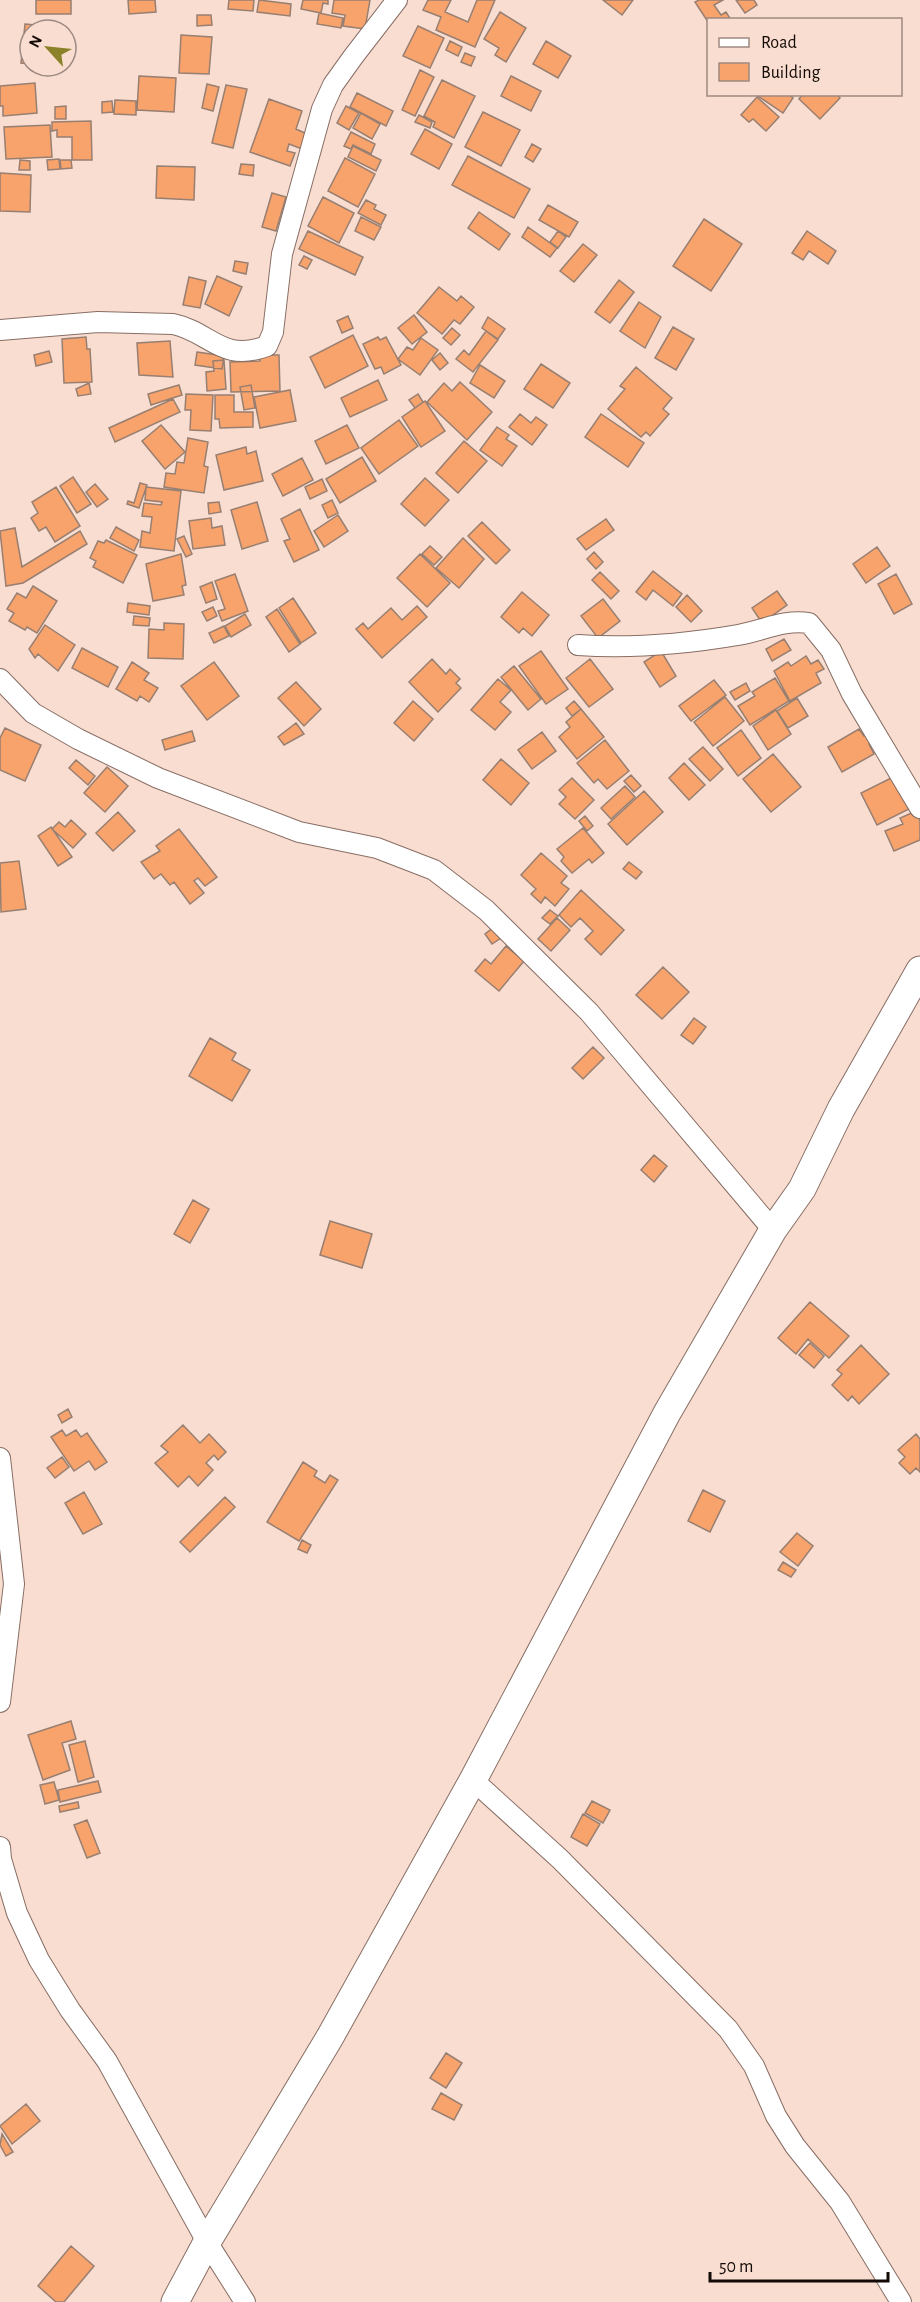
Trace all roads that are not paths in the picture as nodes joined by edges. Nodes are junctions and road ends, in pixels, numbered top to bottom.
1 (397, 0) edge
2 (0, 330) edge
3 (578, 645) dead end
4 (0, 679) edge
5 (920, 808) edge
6 (920, 970) edge
7 (773, 1230) junction
8 (0, 1458) edge
9 (0, 1701) edge
10 (473, 1780) junction
11 (0, 1847) edge
12 (207, 2241) junction
13 (175, 2302) edge
14 (245, 2302) edge
15 (901, 2302) edge

1 - 2 street
3 - 5 street
4 - 7 street
6 - 7 street
7 - 10 street
8 - 9 street
10 - 12 street
10 - 15 street
11 - 12 street
12 - 13 street
12 - 14 street

